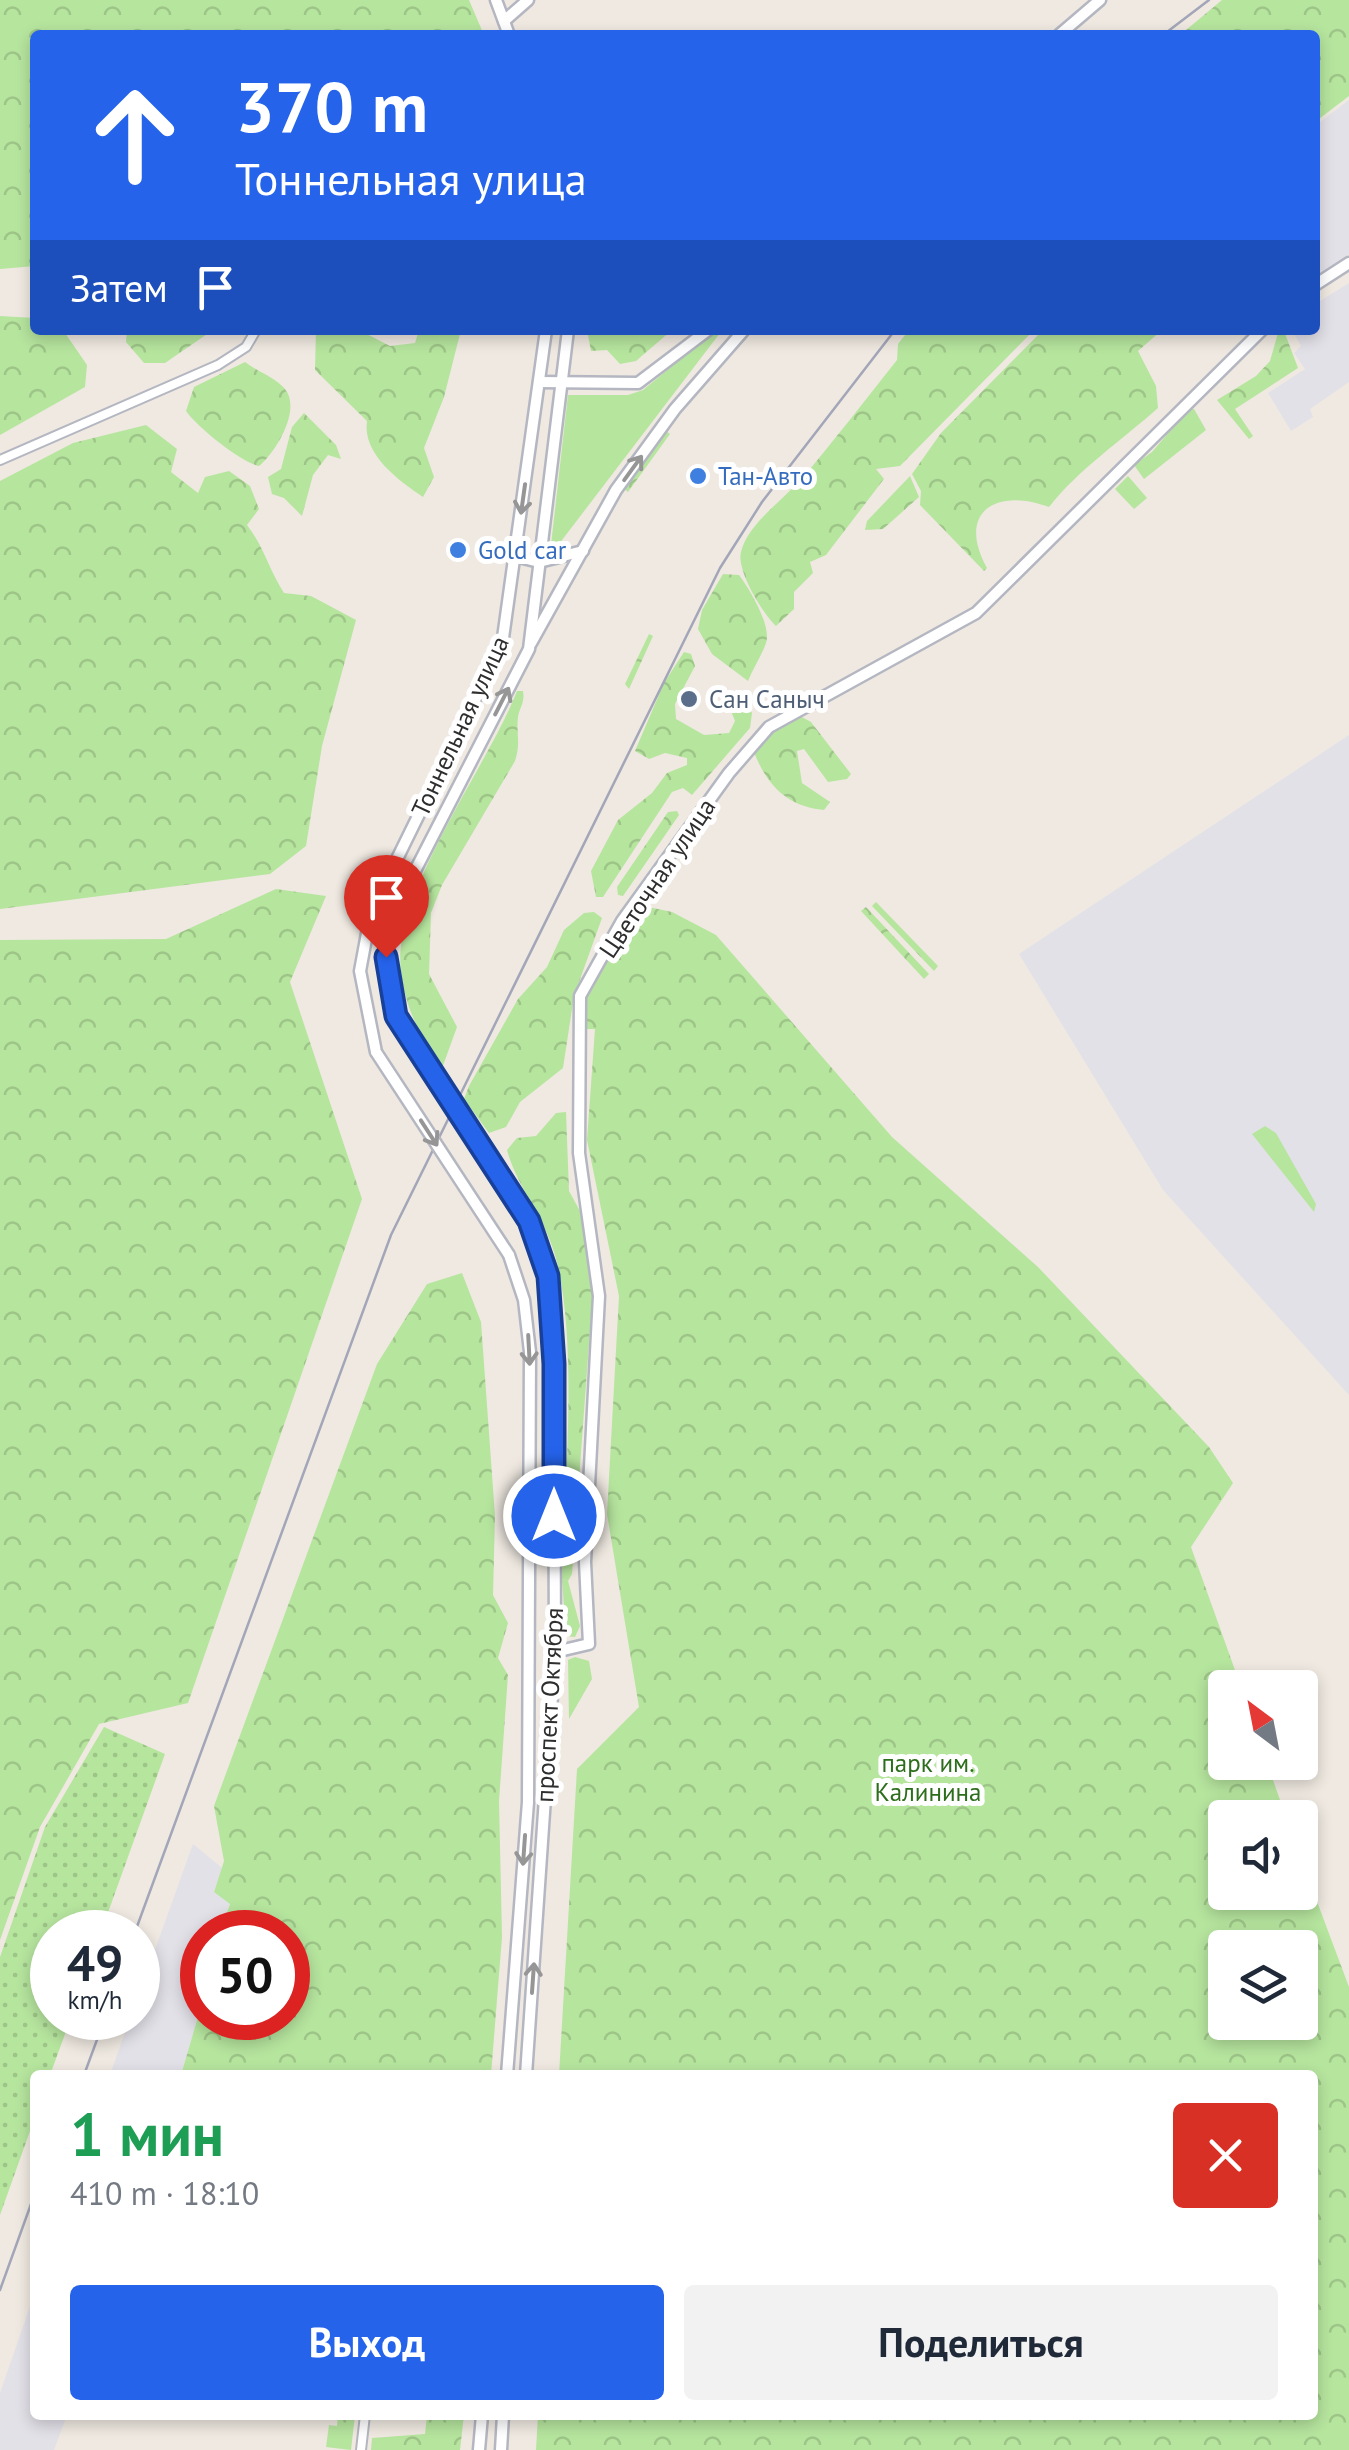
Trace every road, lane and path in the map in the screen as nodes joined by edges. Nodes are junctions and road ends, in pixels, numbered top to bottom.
1 (496, 0) edge
2 (528, 0) edge
3 (1100, 0) edge
4 (504, 21) junction
5 (507, 30) edge
6 (1065, 30) edge
7 (1349, 263) edge
8 (1320, 282) edge
9 (253, 335) edge
10 (545, 335) edge
11 (567, 335) edge
12 (701, 335) edge
13 (740, 335) edge
14 (1257, 335) edge
15 (539, 382) junction
16 (560, 383) junction
17 (0, 460) edge
18 (583, 552) junction
19 (515, 556) junction
20 (539, 562) junction
21 (528, 648) junction
22 (396, 1016) joint
23 (376, 1052) joint
24 (555, 1652) junction
25 (507, 2070) edge
26 (526, 2070) edge
27 (364, 2420) edge
28 (482, 2420) edge
29 (503, 2420) edge
30 (361, 2450) edge
31 (479, 2450) edge
32 (501, 2450) edge

1 - 4 main road
2 - 4 main road
3 - 6 main road
4 - 5 main road
7 - 8 main road
9 - 17 street
10 - 15 main road, Тоннельная улица
11 - 16 main road, Тоннельная улица
12 - 16 main road
18 -> 13 main road
14 - 24 main road, Цветочная улица
15 - 16 main road
15 -> 19 main road, Тоннельная улица
16 - 20 main road, Тоннельная улица
18 - 20 main road
18 - 21 main road
19 - 20 main road
19 - 23 main road, Тоннельная улица
20 - 21 main road, Тоннельная улица
22 -> 21 main road, Тоннельная улица
22 - 24 main road, проспект Октября, bridge
23 -> 25 main road, проспект Октября, bridge
26 -> 24 main road, проспект Октября
27 - 30 street
28 - 31 main road
29 - 32 main road

